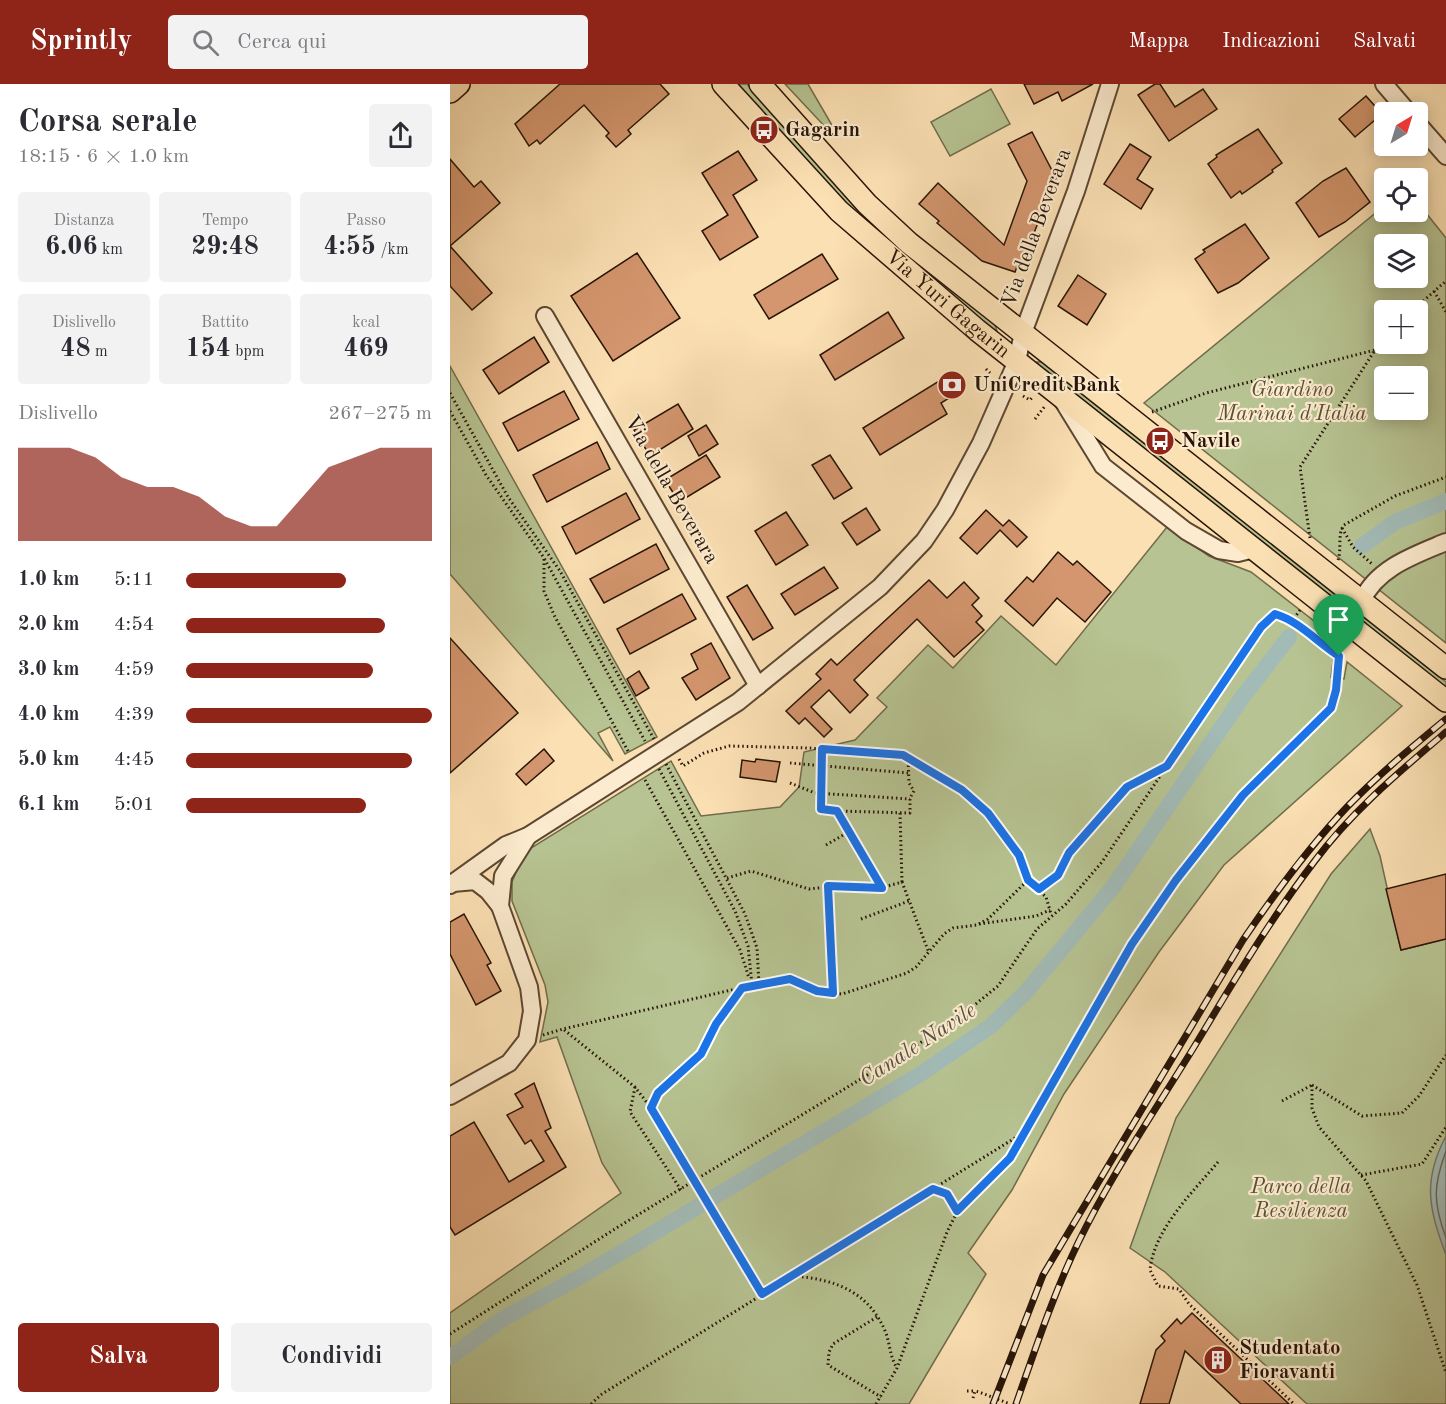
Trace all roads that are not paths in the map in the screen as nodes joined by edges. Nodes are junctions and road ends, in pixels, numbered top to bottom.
1 (459, 84) edge
2 (723, 84) edge
3 (760, 84) edge
4 (1110, 84) edge
5 (1384, 84) edge
6 (450, 92) edge
7 (1399, 102) edge
8 (1428, 135) edge
9 (1446, 156) edge
10 (545, 316) dead end
11 (1023, 333) junction
12 (1017, 361) junction
13 (1054, 399) junction
14 (1446, 542) edge
15 (1254, 549) junction
16 (1362, 601) junction
17 (1446, 668) edge
18 (758, 686) junction
19 (1446, 701) edge
20 (528, 836) junction
21 (451, 884) edge
22 (500, 906) junction
23 (450, 1096) edge

1 - 6 main road
2 - 12 main road, Via Yuri Gagarin
3 - 11 main road, Via Yuri Gagarin
4 - 11 street, Via della Beverara
5 - 7 street
8 - 9 street
10 - 18 street, Via della Beverara
11 - 12 street, Via della Beverara
11 - 16 main road, Via Yuri Gagarin
12 - 13 main road, Via Yuri Gagarin
12 - 18 street, Via della Beverara
13 - 15 main road, Via Yuri Gagarin
13 - 15 street
14 - 16 street
15 - 19 main road, Via Yuri Gagarin
16 - 17 main road, Via Yuri Gagarin
18 - 20 street, Via della Beverara
20 - 21 street, Via della Beverara
20 - 22 street, Via della Beverara
21 - 22 street, Via della Beverara
22 - 23 street, Via della Beverara

